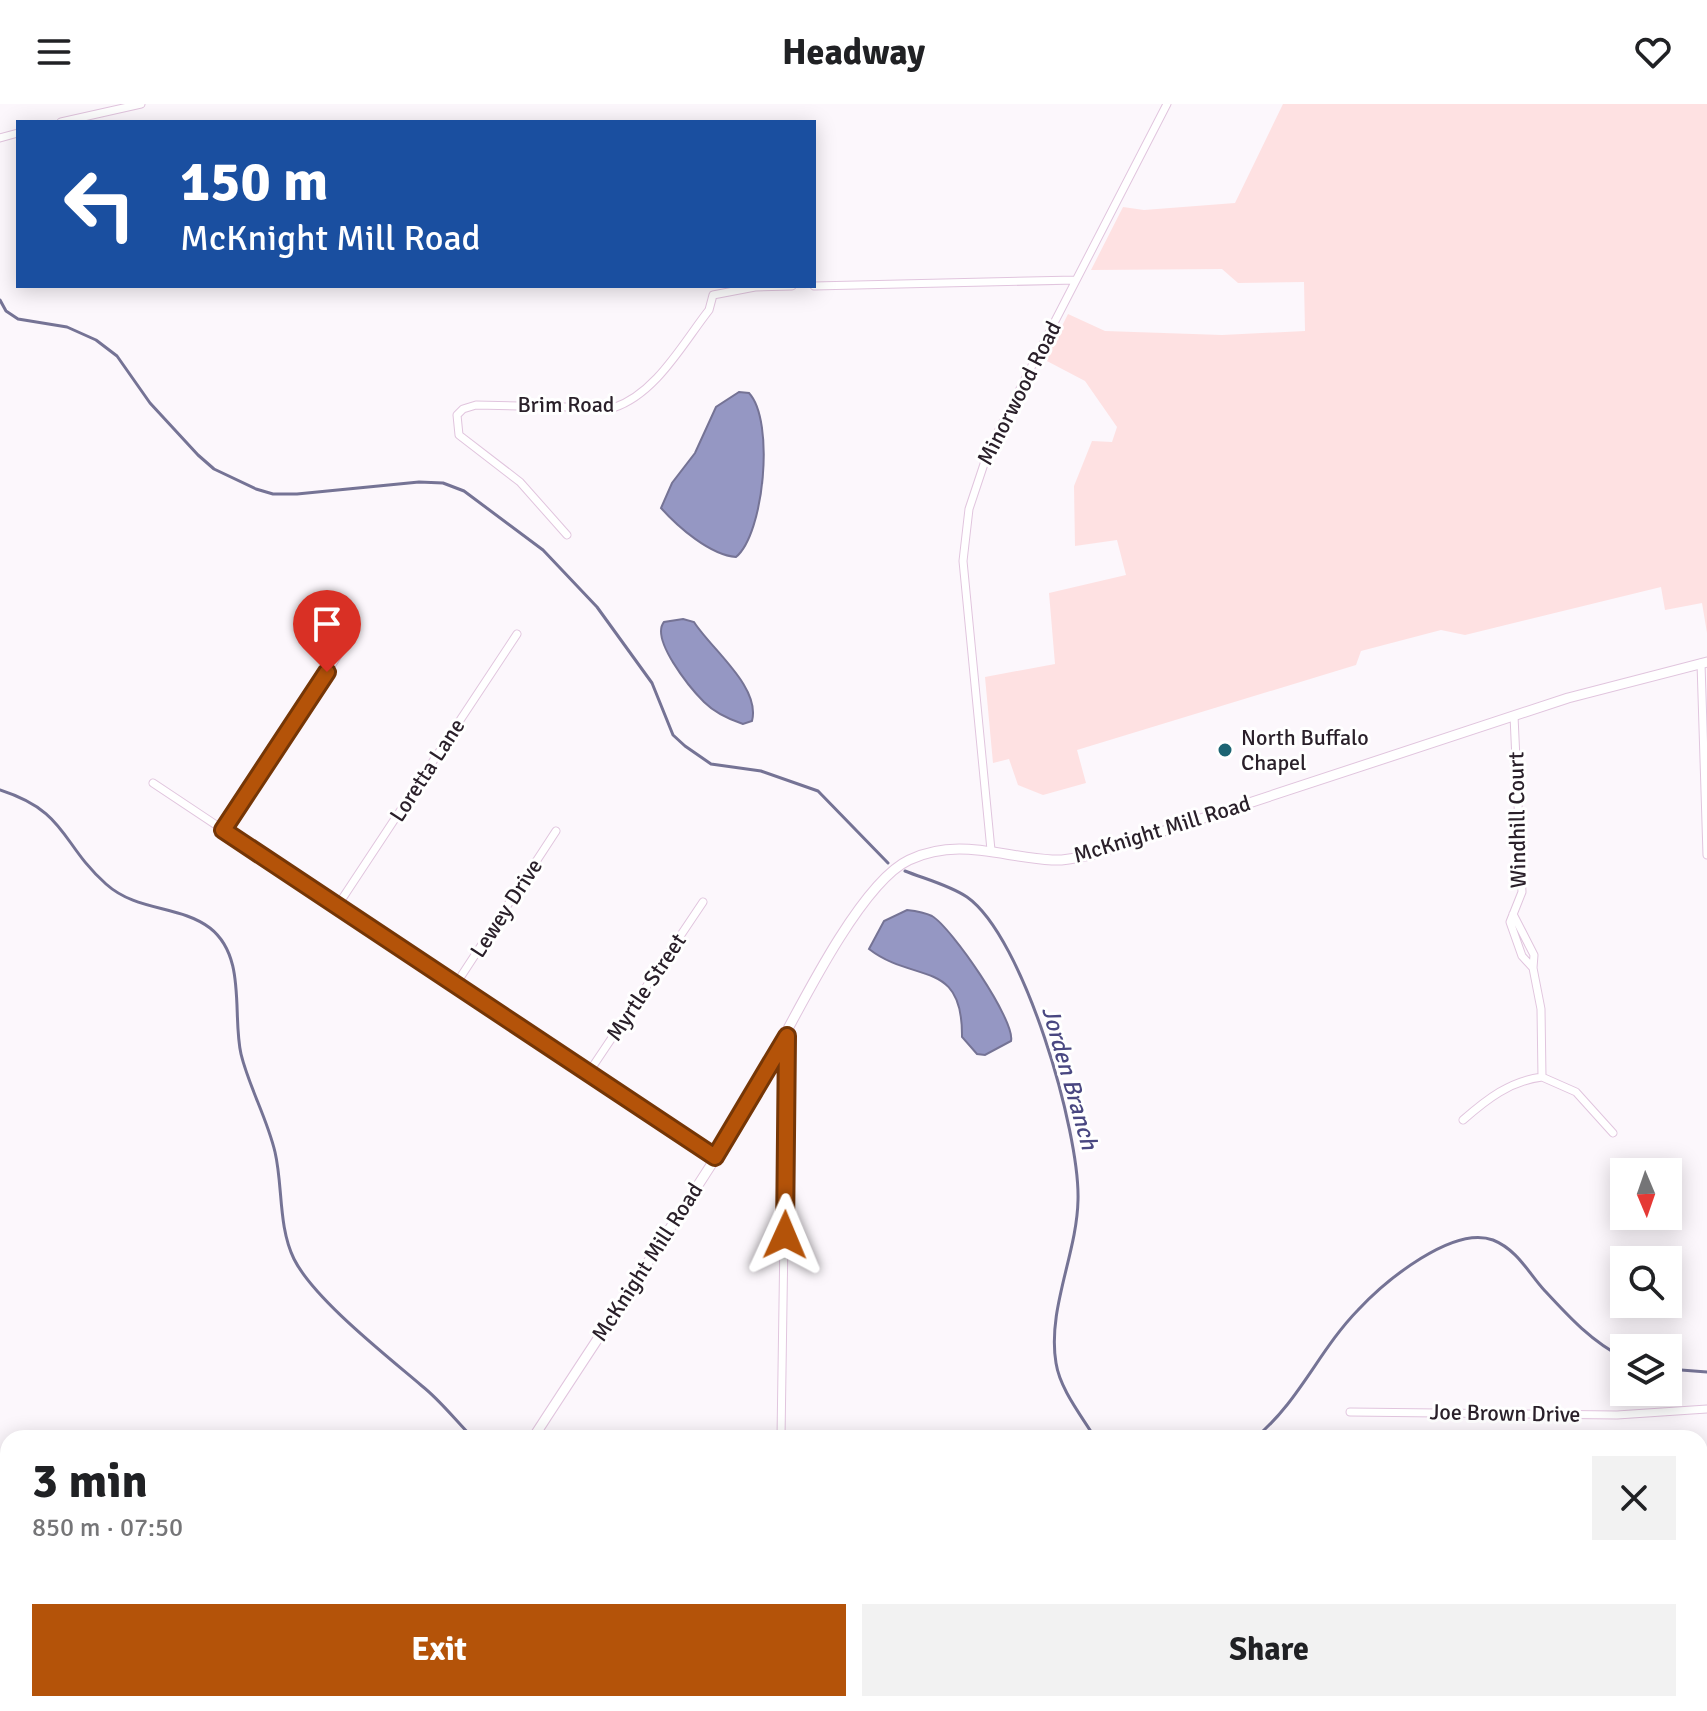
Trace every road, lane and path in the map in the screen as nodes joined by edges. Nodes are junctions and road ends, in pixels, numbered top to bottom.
1 (141, 104) edge
2 (1167, 104) edge
3 (70, 120) edge
4 (1076, 280) junction
5 (816, 286) edge
6 (750, 288) edge
7 (567, 535) dead end
8 (354, 631) dead end
9 (517, 634) dead end
10 (1704, 662) edge
11 (1514, 716) junction
12 (153, 783) dead end
13 (223, 830) junction
14 (556, 831) dead end
15 (991, 850) junction
16 (1707, 855) edge
17 (703, 902) dead end
18 (338, 905) junction
19 (456, 984) junction
20 (787, 1036) junction
21 (589, 1072) junction
22 (1542, 1077) junction
23 (1463, 1120) dead end
24 (1613, 1133) dead end
25 (715, 1157) junction
26 (1707, 1409) edge
27 (1350, 1412) dead end
28 (538, 1430) edge
29 (781, 1430) edge

1 - 3 street
2 - 4 street, Minorwood Road
4 - 5 street
4 - 15 street, Minorwood Road
6 - 7 street, Brim Road
8 - 13 street
9 - 18 street, Loretta Lane
10 - 11 street, McKnight Mill Road
10 - 16 street
11 - 15 street, McKnight Mill Road
11 - 22 street, Windhill Court
12 - 13 street
13 - 18 street
14 - 19 street, Lewey Drive
15 - 20 street, McKnight Mill Road
17 - 21 street, Myrtle Street
18 - 19 street
19 - 21 street
20 - 25 street, McKnight Mill Road
20 - 29 street
21 - 25 street
22 - 23 street
22 - 24 street
25 - 28 street, McKnight Mill Road
26 - 27 street, Joe Brown Drive

